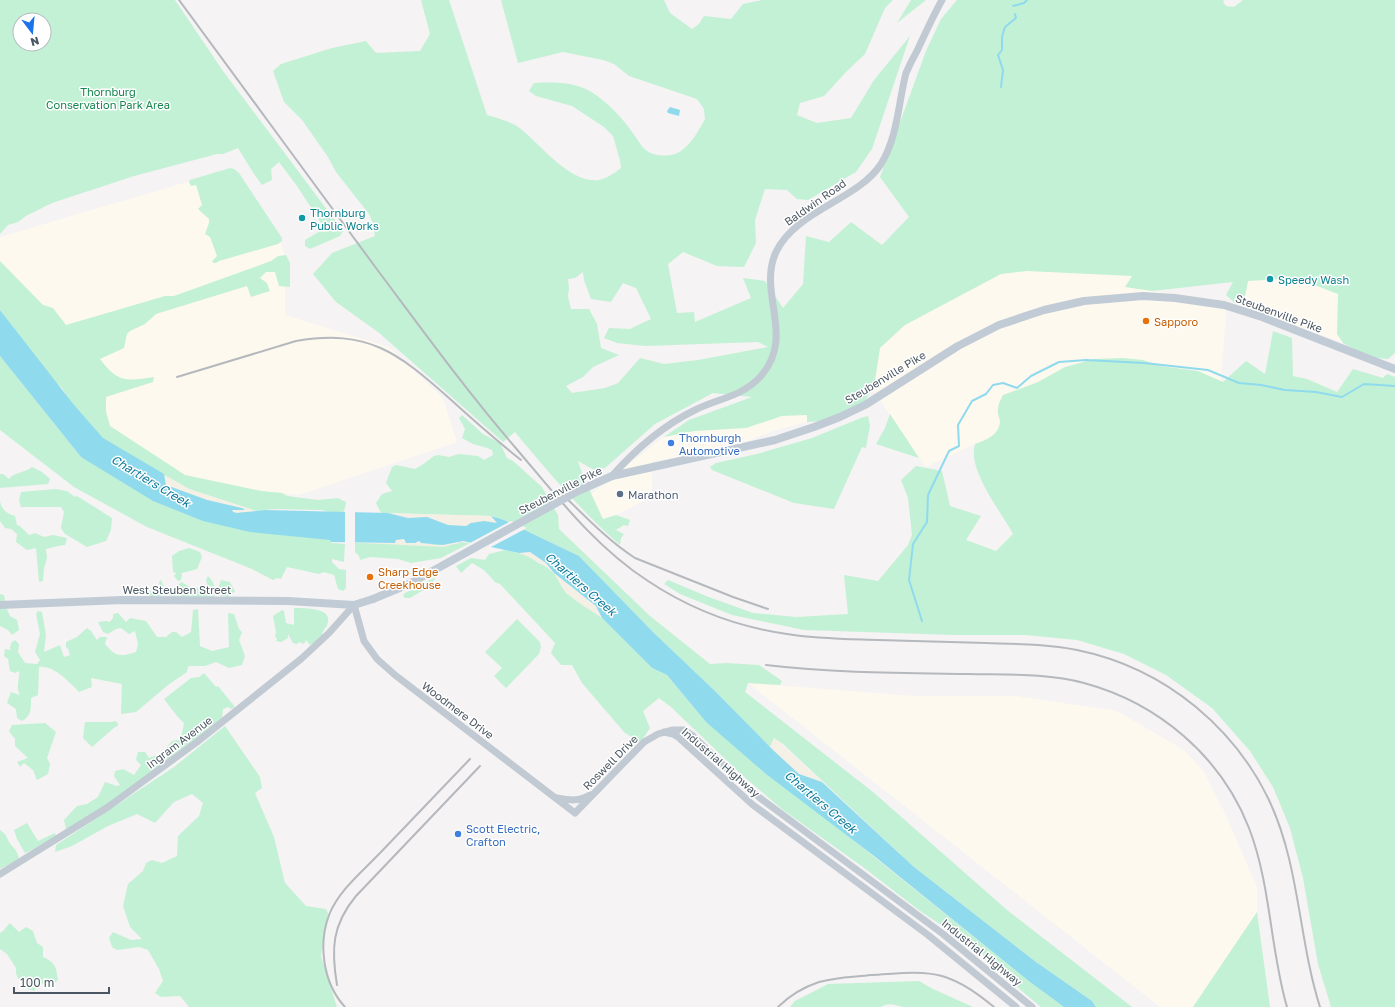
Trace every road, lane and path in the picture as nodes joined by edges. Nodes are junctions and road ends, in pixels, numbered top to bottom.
1 (942, 0) edge
2 (1395, 369) edge
3 (612, 476) junction
4 (0, 605) edge
5 (354, 605) junction
6 (664, 732) junction
7 (596, 791) junction
8 (554, 797) junction
9 (575, 813) joint
10 (0, 874) edge
11 (1016, 1007) edge
12 (1032, 1007) edge

1 - 3 street, Baldwin Road
2 - 3 main road, Steubenville Pike
3 - 5 main road, Steubenville Pike, bridge
4 - 5 main road, West Steuben Street
5 - 8 street, Woodmere Drive
5 - 10 street, Ingram Avenue
6 - 7 street, Roswell Drive
6 - 11 street, Industrial Highway
6 - 12 street, Industrial Highway
7 - 8 street
7 - 9 street, Roswell Drive
8 - 9 street, Woodmere Drive

